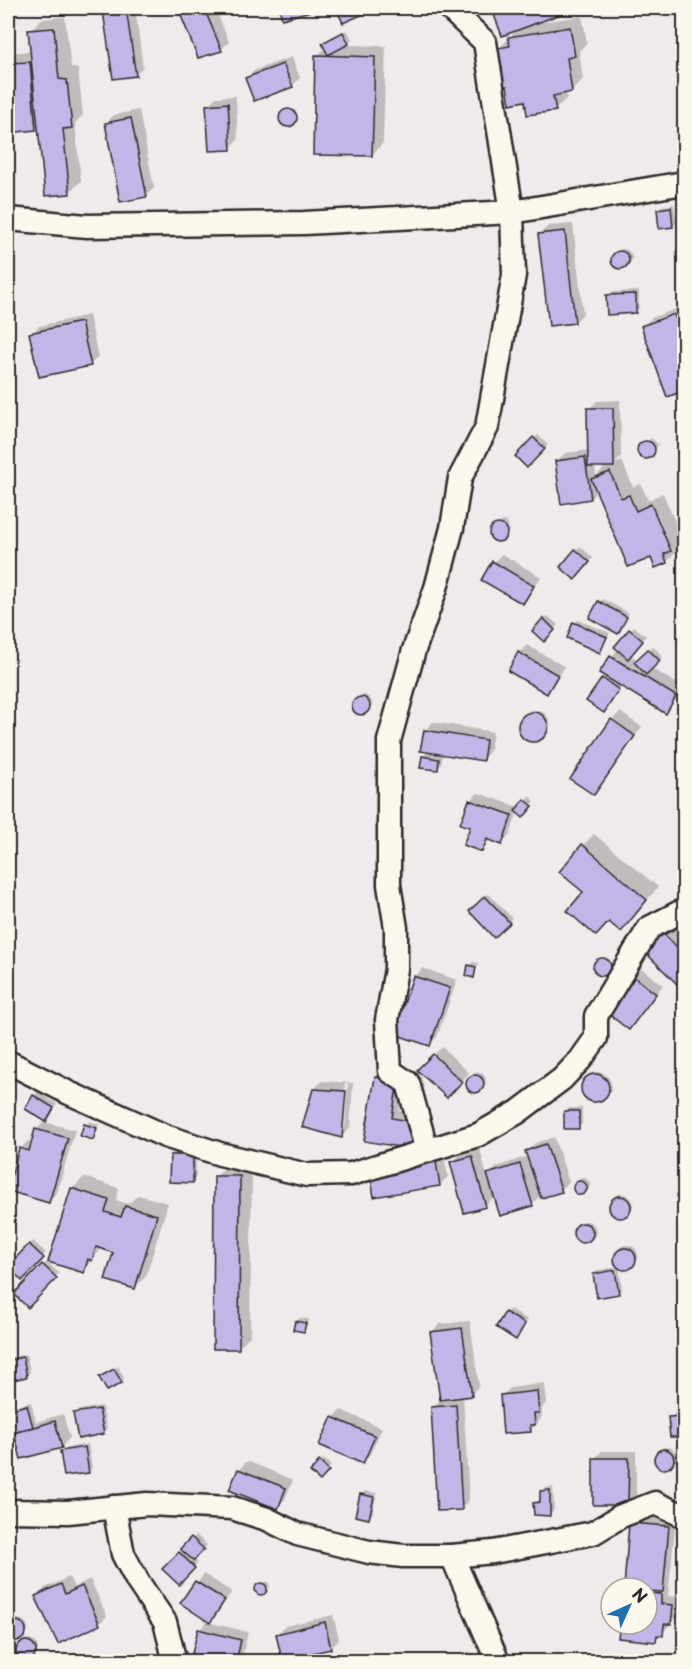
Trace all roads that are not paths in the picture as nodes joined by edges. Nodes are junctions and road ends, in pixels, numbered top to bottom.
1 (449, 8) edge
2 (683, 187) edge
3 (512, 212) junction
4 (8, 219) edge
5 (684, 910) edge
6 (8, 1062) edge
7 (427, 1151) junction
8 (114, 1507) junction
9 (8, 1511) edge
10 (684, 1516) edge
11 (452, 1556) junction
12 (175, 1662) edge
13 (498, 1662) edge

1 - 3 street
2 - 3 street
3 - 4 street
3 - 7 street
5 - 7 street
6 - 7 street
8 - 9 street
8 - 11 street
8 - 12 street
10 - 11 street
11 - 13 street

